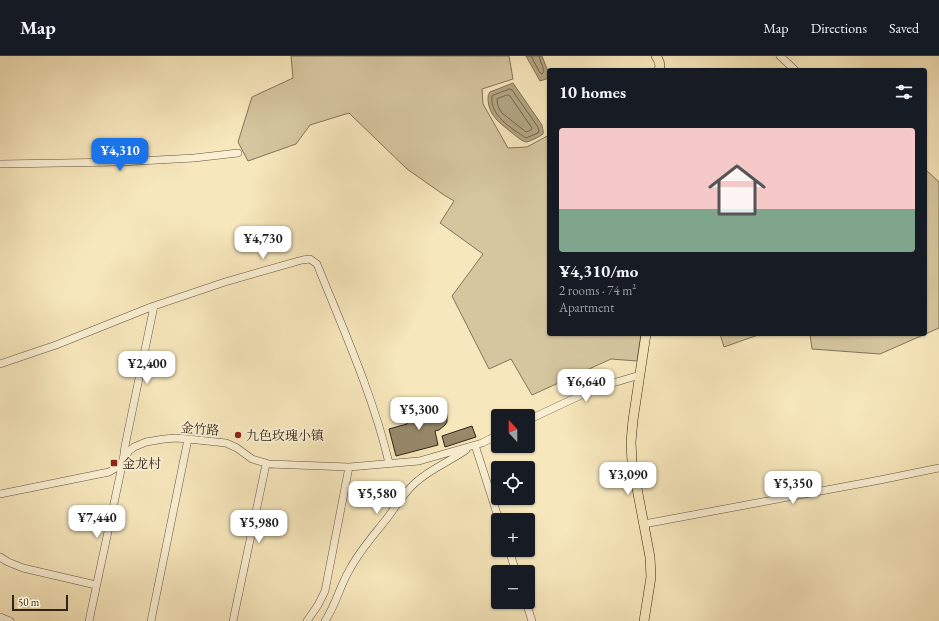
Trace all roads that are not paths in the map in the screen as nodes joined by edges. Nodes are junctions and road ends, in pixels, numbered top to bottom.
1 (656, 56) edge
2 (780, 56) edge
3 (660, 68) edge
4 (793, 68) edge
5 (238, 153) dead end
6 (0, 164) edge
7 (154, 306) junction
8 (646, 336) edge
9 (0, 364) edge
10 (640, 375) junction
11 (535, 417) edge
12 (491, 438) edge
13 (188, 439) junction
14 (473, 446) junction
15 (123, 461) junction
16 (266, 464) junction
17 (389, 464) junction
18 (349, 467) junction
19 (939, 468) edge
20 (0, 494) edge
21 (497, 513) edge
22 (644, 524) junction
23 (0, 557) edge
24 (96, 585) junction
25 (528, 609) edge
26 (0, 617) edge
27 (10, 621) edge
28 (89, 621) edge
29 (151, 621) edge
30 (233, 621) edge
31 (307, 621) edge
32 (325, 621) edge
33 (532, 621) edge
34 (644, 621) edge

1 - 3 main road
2 - 4 street
5 - 6 street
7 - 9 street
7 - 15 street
7 - 17 street
8 - 10 main road
10 - 11 street
10 - 22 main road
12 - 14 street, 金竹路
13 - 15 street, 金竹路
13 - 16 street, 金竹路
13 - 29 street
14 - 17 street, 金竹路
14 - 21 street
14 - 32 street
15 - 20 street, 金竹路
15 - 24 street
16 - 18 street, 金竹路
16 - 30 street
17 - 18 street, 金竹路
18 - 31 street
19 - 22 street
22 - 34 main road
23 - 24 street
24 - 28 street
25 - 33 street
26 - 27 street

